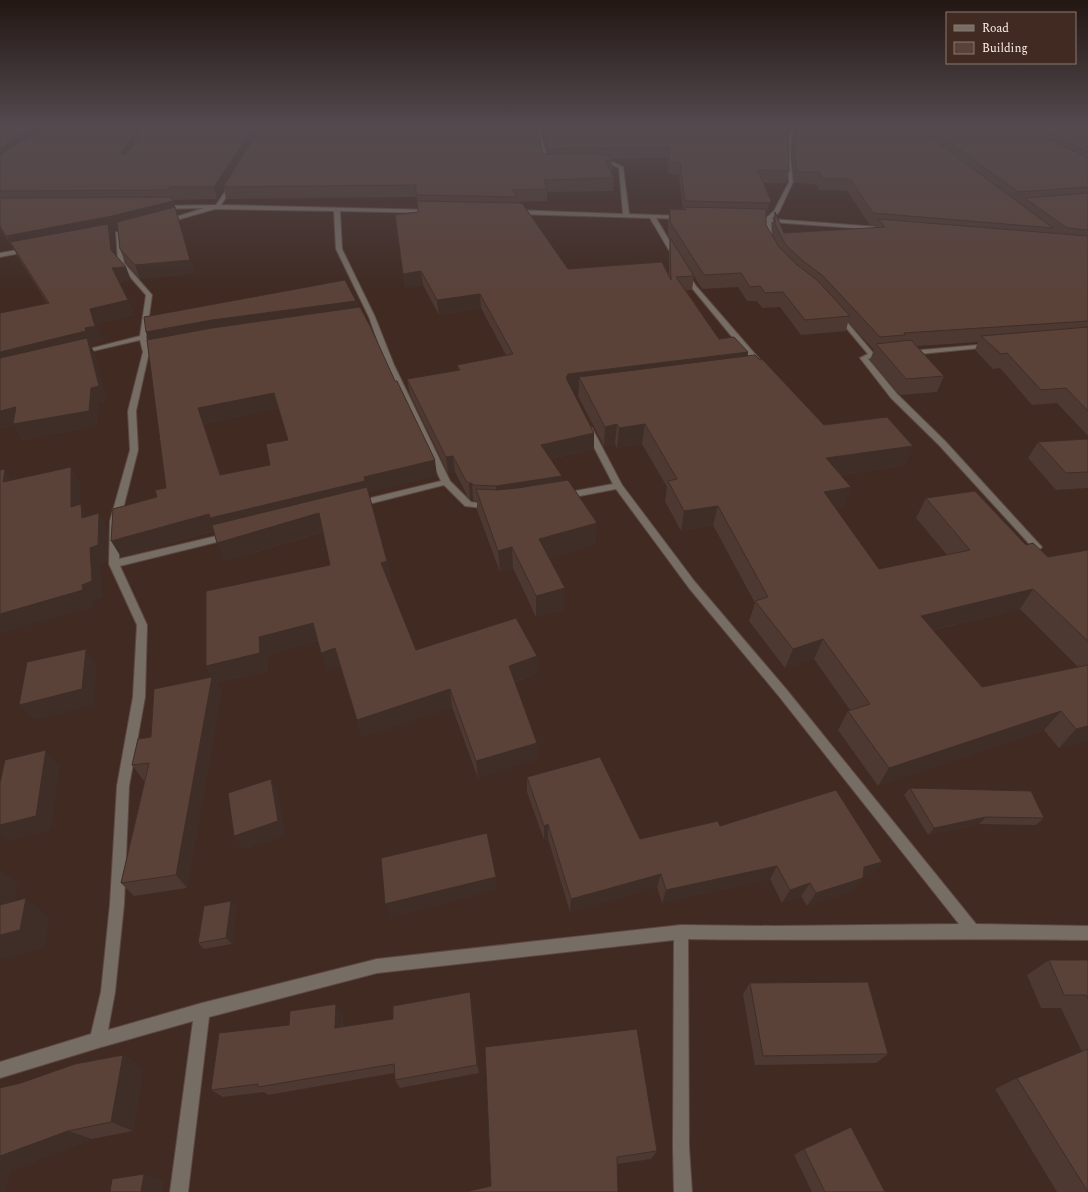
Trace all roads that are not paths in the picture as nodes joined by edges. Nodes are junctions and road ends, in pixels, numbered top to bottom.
1 (234, 181) edge
2 (622, 181) edge
3 (791, 181) edge
4 (218, 206) junction
5 (156, 207) edge
6 (337, 210) junction
7 (436, 211) edge
8 (512, 212) edge
9 (626, 215) junction
10 (652, 216) junction
11 (690, 217) edge
12 (745, 219) edge
13 (768, 220) junction
14 (163, 222) edge
15 (882, 230) edge
16 (118, 232) edge
17 (771, 245) edge
18 (36, 249) edge
19 (0, 255) edge
20 (834, 311) edge
21 (143, 337) junction
22 (1000, 344) edge
23 (75, 353) edge
24 (901, 354) edge
25 (755, 369) edge
26 (584, 421) edge
27 (446, 482) junction
28 (618, 486) junction
29 (558, 497) edge
30 (349, 506) edge
31 (498, 506) edge
32 (235, 534) edge
33 (1037, 548) edge
34 (114, 564) junction
35 (973, 931) junction
36 (681, 932) junction
37 (1088, 933) edge
38 (202, 1011) junction
39 (98, 1040) junction
40 (0, 1070) edge
41 (179, 1192) edge
42 (683, 1192) edge

1 - 4 street
2 - 9 street
3 - 13 street
4 - 5 street
4 - 6 street
4 - 14 street
6 - 7 street
6 - 27 street
8 - 9 street
9 - 10 street
10 - 11 street
10 - 25 street
12 - 13 street
13 - 15 street
13 - 17 street
16 - 21 street
18 - 19 street
20 - 33 street
21 - 23 street
21 - 34 street
22 - 24 street
26 - 28 street
27 - 30 street
27 - 31 street
28 - 29 street
28 - 35 street
32 - 34 street
34 - 39 street
35 - 36 street
35 - 37 street
36 - 38 street
36 - 42 street
38 - 39 street
38 - 41 street
39 - 40 street

